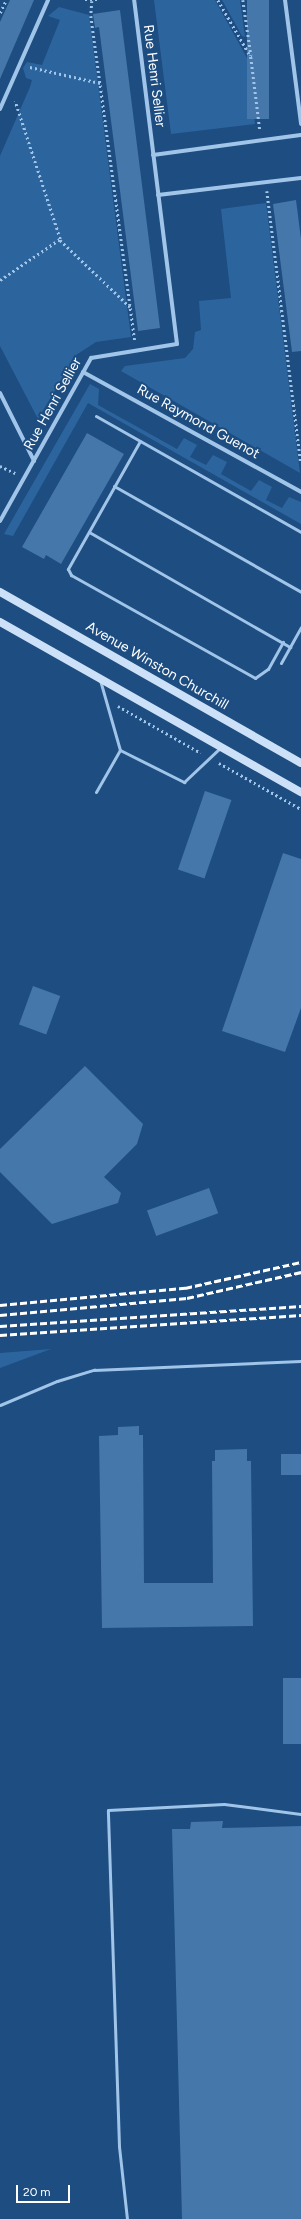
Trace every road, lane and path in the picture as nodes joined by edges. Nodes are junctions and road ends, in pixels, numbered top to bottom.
1 (6, 0) edge
2 (48, 0) edge
3 (85, 0) edge
4 (98, 0) edge
5 (134, 0) edge
6 (218, 0) edge
7 (243, 0) edge
8 (285, 0) edge
9 (92, 1) edge
10 (0, 14) edge
11 (251, 57) junction
12 (20, 64) junction
13 (100, 83) junction
14 (10, 86) junction
15 (0, 109) edge
16 (301, 124) edge
17 (301, 135) edge
18 (261, 139) junction
19 (153, 155) junction
20 (301, 178) edge
21 (266, 182) junction
22 (158, 195) junction
23 (60, 239) junction
24 (0, 280) edge
25 (130, 307) junction
26 (136, 351) junction
27 (83, 372) junction
28 (0, 393) edge
29 (96, 416) dead end
30 (140, 441) junction
31 (34, 461) junction
32 (301, 463) edge
33 (0, 466) edge
34 (25, 477) junction
35 (114, 486) junction
36 (301, 492) edge
37 (1, 519) edge
38 (89, 532) junction
39 (301, 532) edge
40 (0, 592) edge
41 (301, 592) edge
42 (0, 622) edge
43 (301, 629) edge
44 (283, 642) junction
45 (290, 647) junction
46 (281, 662) dead end
47 (100, 678) junction
48 (105, 698) junction
49 (221, 747) junction
50 (120, 750) junction
51 (209, 758) junction
52 (301, 763) edge
53 (96, 792) dead end
54 (301, 792) edge
55 (301, 809) edge
56 (301, 1361) edge
57 (0, 1405) edge
58 (301, 1814) edge
59 (127, 2219) edge

1 - 10 path
2 - 12 street
3 - 9 path
4 - 9 path
5 - 19 street, Rue Henri Sellier
6 - 11 path
7 - 11 path
8 - 16 street
9 - 13 path
11 - 18 path
12 - 13 path
12 - 14 street
13 - 25 path
14 - 15 street
14 - 23 path
17 - 18 street
18 - 19 street
19 - 22 street, Rue Henri Sellier
20 - 21 street
21 - 22 street
21 - 32 path
22 - 26 street, Rue Henri Sellier
23 - 24 path
23 - 25 path
25 - 26 path
26 - 27 street, Rue Henri Sellier
27 - 31 street, Rue Henri Sellier
27 - 36 street, Rue Raymond Guenot
28 - 31 street
29 - 30 lane
30 - 35 lane
30 - 39 lane
31 - 34 street, Rue Henri Sellier
33 - 34 path
34 - 37 street, Rue Henri Sellier
35 - 38 lane
35 - 41 lane
38 - 44 lane
38 - 44 lane
40 - 52 main road, Avenue Winston Churchill
42 - 47 main road
43 - 45 lane
44 - 45 lane
45 - 46 lane
47 - 48 lane
47 - 49 main road
48 - 50 lane
48 - 51 path
49 - 51 lane
49 - 54 main road
50 - 51 lane
50 - 53 lane
51 - 55 path
56 - 57 lane
58 - 59 lane

